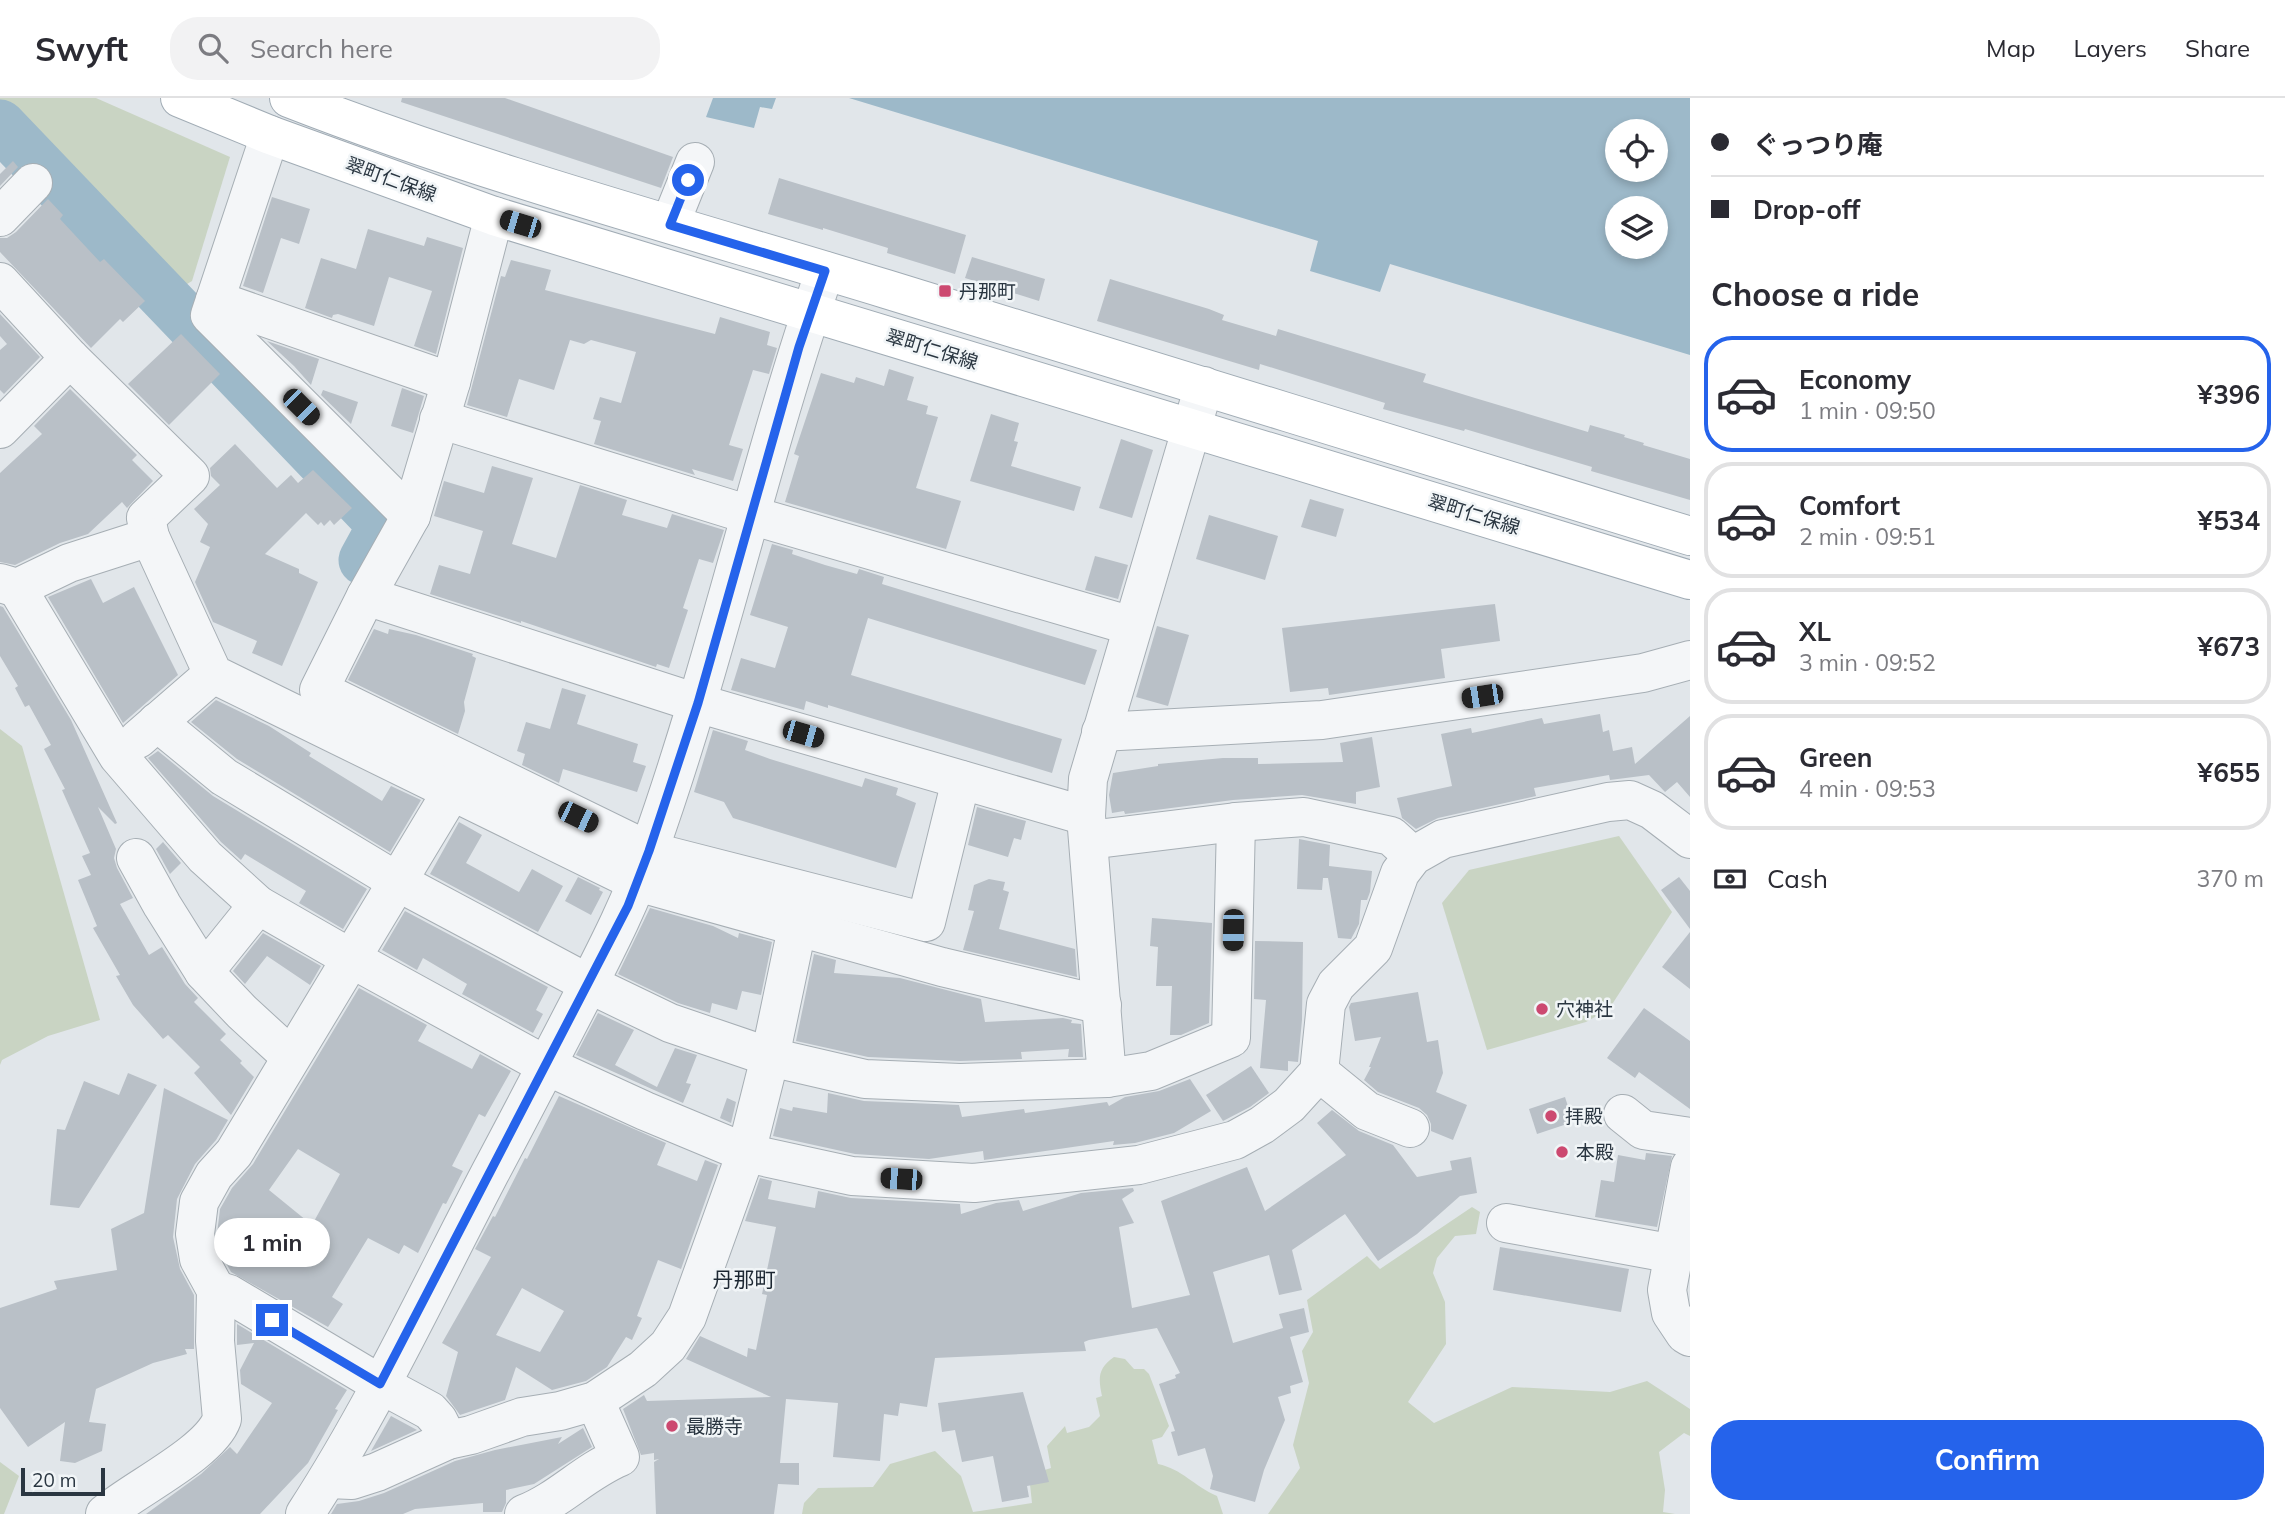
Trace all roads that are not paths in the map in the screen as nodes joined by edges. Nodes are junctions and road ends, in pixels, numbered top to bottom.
1 (180, 98) edge
2 (289, 98) edge
3 (270, 135) junction
4 (695, 162) dead end
5 (33, 183) dead end
6 (494, 216) junction
7 (0, 217) edge
8 (670, 225) junction
9 (825, 271) junction
10 (0, 282) edge
11 (215, 300) junction
12 (811, 312) junction
13 (70, 358) junction
14 (451, 382) junction
15 (1204, 386) junction
16 (439, 419) junction
17 (1191, 428) junction
18 (0, 429) edge
19 (750, 515) junction
20 (411, 516) junction
21 (1690, 536) edge
22 (150, 537) junction
23 (1690, 580) edge
24 (9, 586) edge
25 (366, 596) junction
26 (1132, 626) junction
27 (1690, 660) edge
28 (213, 674) junction
29 (698, 703) junction
30 (158, 722) junction
31 (1101, 732) junction
32 (118, 756) junction
33 (961, 780) junction
34 (452, 790) junction
35 (1236, 822) junction
36 (1087, 828) junction
37 (1690, 839) edge
38 (1413, 856) junction
39 (136, 858) dead end
40 (643, 867) junction
41 (398, 882) junction
42 (258, 905) junction
43 (797, 928) junction
44 (352, 959) junction
45 (204, 972) junction
46 (589, 984) junction
47 (1102, 1005) junction
48 (291, 1057) junction
49 (770, 1057) junction
50 (547, 1066) junction
51 (1319, 1072) junction
52 (1107, 1078) junction
53 (1623, 1114) dead end
54 (1410, 1128) dead end
55 (1690, 1137) edge
56 (746, 1153) junction
57 (1690, 1167) edge
58 (1506, 1223) dead end
59 (1674, 1254) junction
60 (216, 1290) junction
61 (1690, 1337) edge
62 (380, 1384) junction
63 (595, 1401) junction
64 (448, 1440) junction
65 (328, 1479) junction
66 (104, 1514) edge
67 (305, 1514) edge
68 (523, 1514) edge

1 - 3 main road, 翠町仁保線
2 - 8 main road, 翠町仁保線
3 - 6 main road, 翠町仁保線
3 - 11 street
4 - 8 street
5 - 7 street
6 - 12 main road, 翠町仁保線
6 - 14 street
8 - 9 main road, 翠町仁保線
9 - 12 street
9 - 15 main road, 翠町仁保線
10 - 13 street
11 - 14 street
11 - 20 street
12 - 17 main road, 翠町仁保線
12 - 19 street
13 - 18 street
13 - 22 street
14 - 16 street
15 - 17 street
15 - 21 main road, 翠町仁保線
16 - 19 street
16 - 20 street
17 - 23 main road, 翠町仁保線
17 - 26 street
19 - 26 street
19 - 29 street
20 - 25 street
22 - 24 street
22 - 28 street
24 - 32 street
25 - 29 street
25 - 40 street
26 - 31 street
27 - 31 street
28 - 30 street
28 - 34 street
29 - 33 street
29 - 40 street
30 - 32 street
30 - 41 street
31 - 36 street
32 - 42 street
33 - 36 street
33 - 40 street
34 - 40 street
34 - 41 street
35 - 36 street
35 - 38 street
35 - 52 street
36 - 47 street
37 - 38 street
38 - 51 street
39 - 45 street
40 - 43 street
40 - 46 street
41 - 44 street
41 - 46 street
42 - 44 street
42 - 45 street
43 - 47 street
43 - 49 street
44 - 48 street
44 - 50 street
45 - 48 street
46 - 49 street
46 - 50 street
47 - 52 street
48 - 60 street
49 - 52 street
49 - 56 street
50 - 56 street
50 - 62 street
51 - 54 street
51 - 56 street
53 - 55 street
56 - 63 street
57 - 59 street
58 - 59 street
59 - 61 street
60 - 62 street
60 - 66 street
62 - 64 street
62 - 65 street
63 - 64 street
63 - 68 street
64 - 65 street
65 - 67 street

